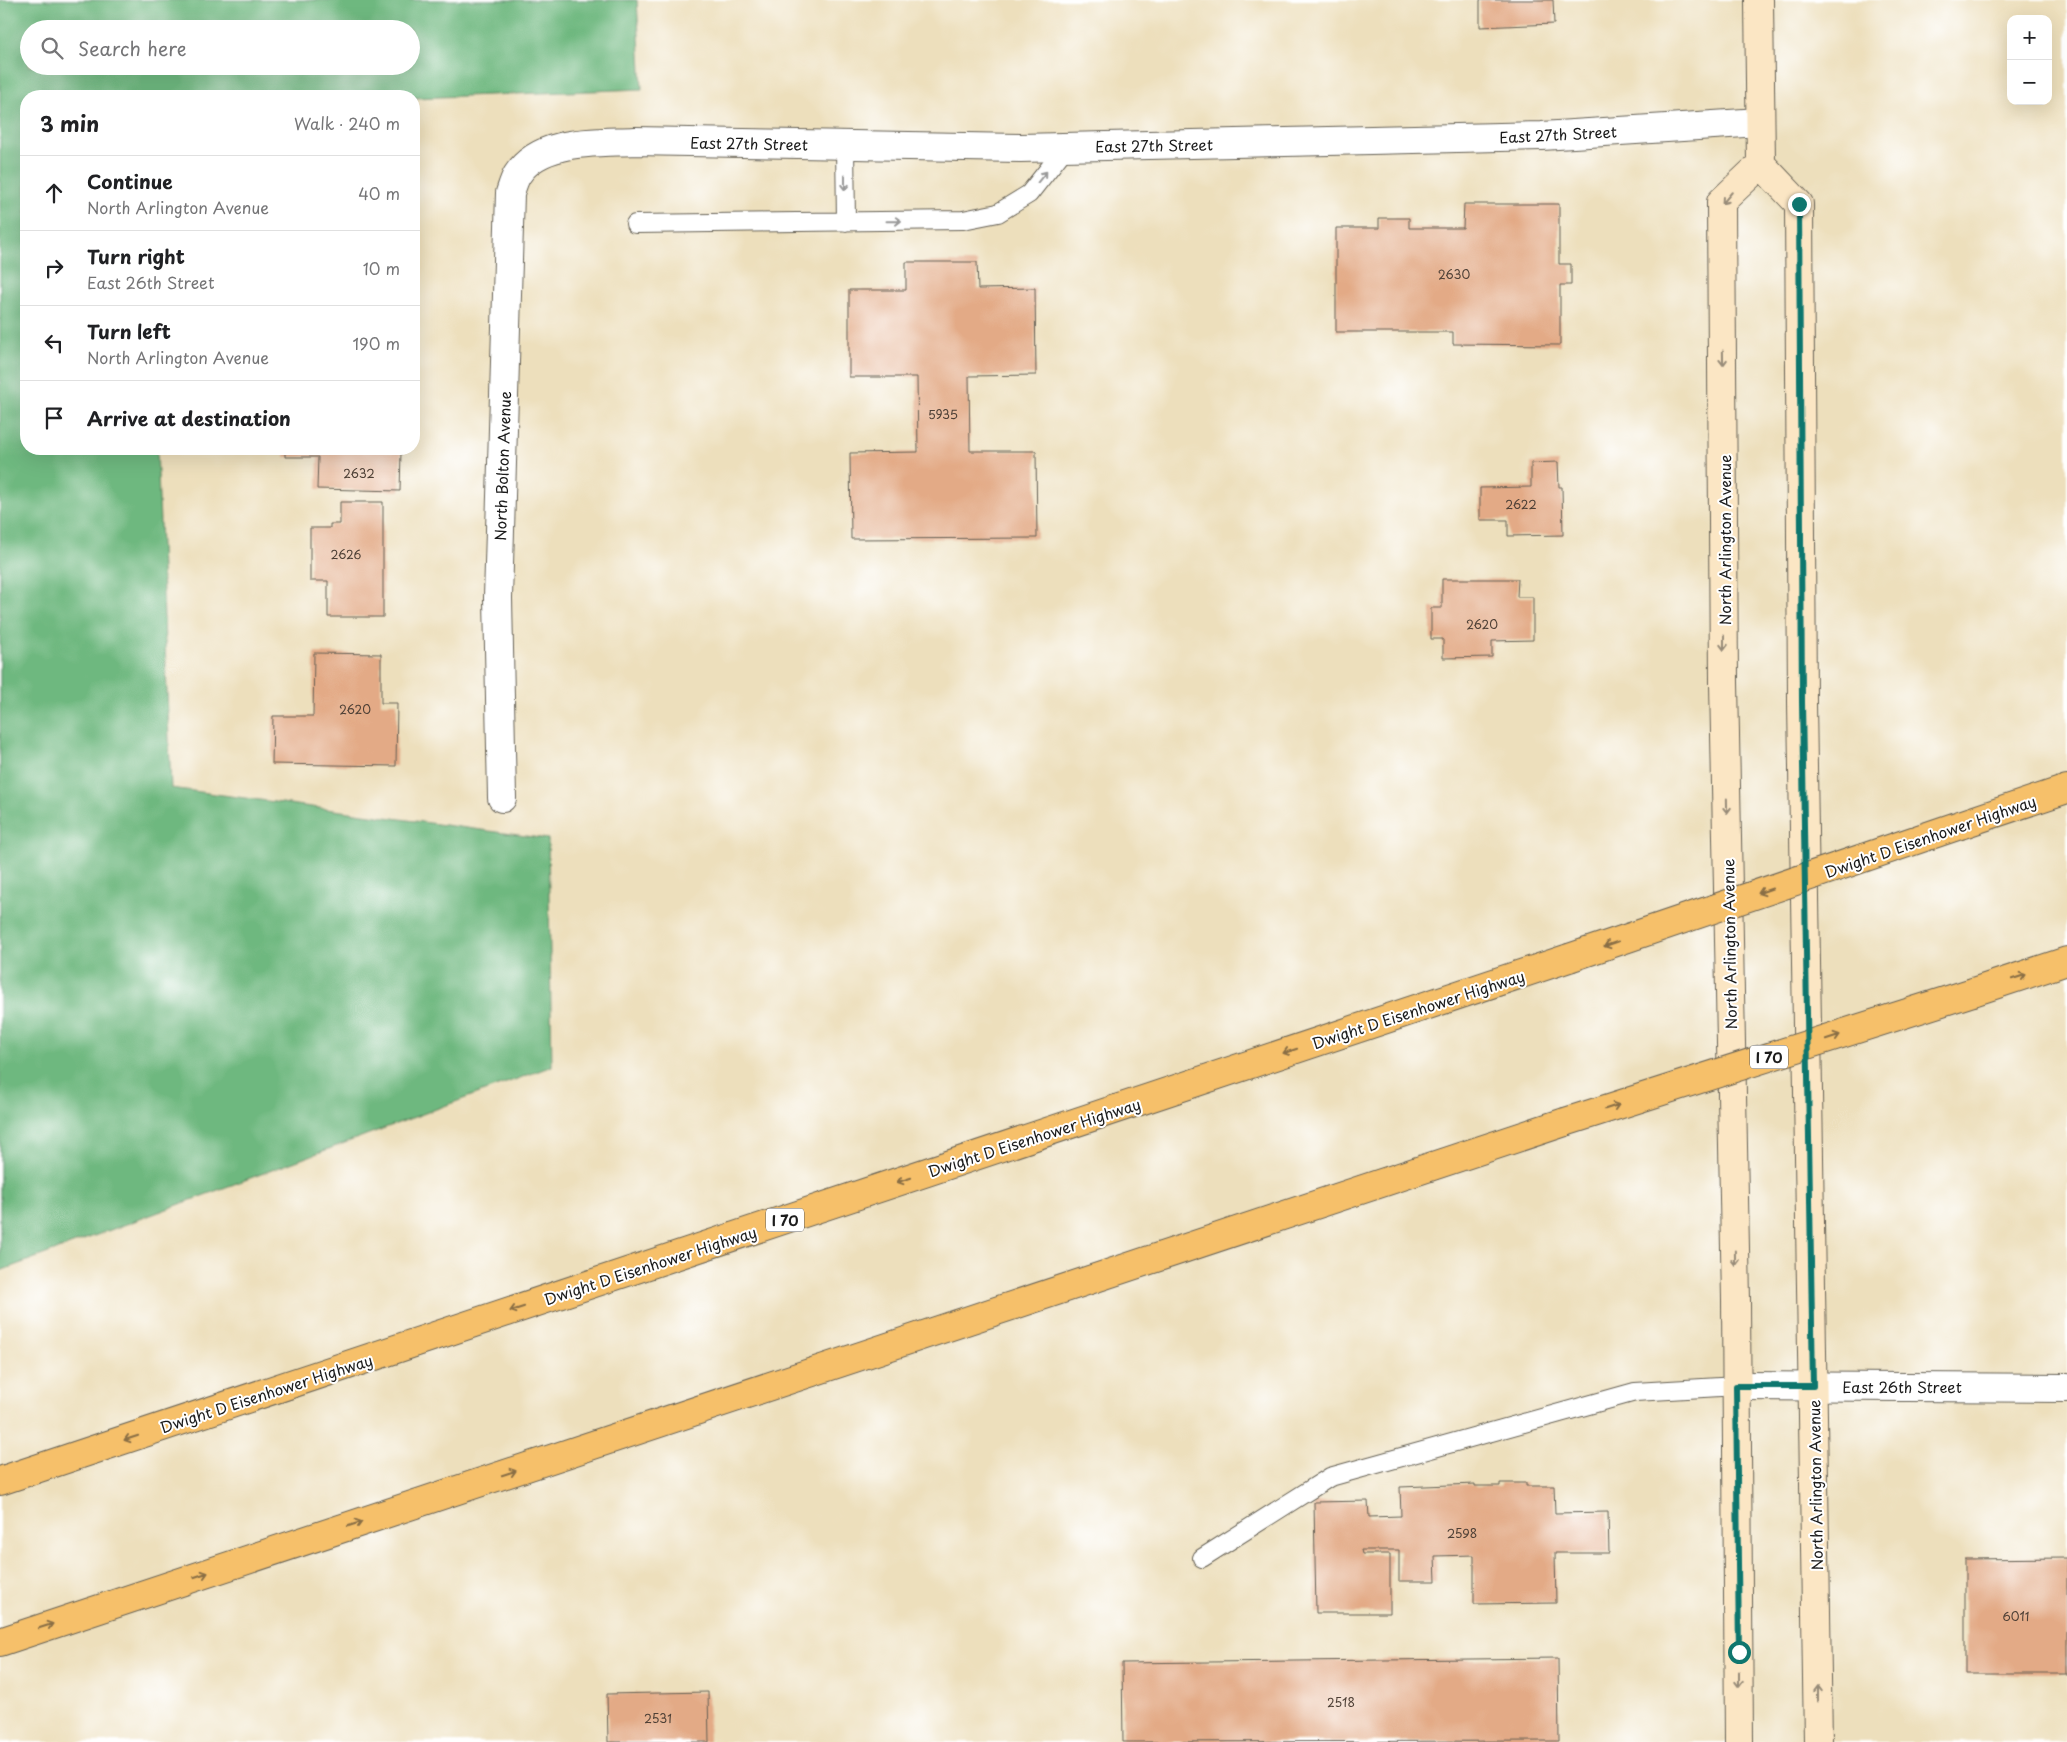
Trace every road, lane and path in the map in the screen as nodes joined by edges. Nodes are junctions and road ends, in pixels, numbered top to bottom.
1 (1759, 0) edge
2 (1760, 122) junction
3 (845, 145) junction
4 (1066, 147) junction
5 (547, 150) joint
6 (1760, 164) junction
7 (846, 222) junction
8 (635, 224) dead end
9 (2067, 789) edge
10 (502, 798) dead end
11 (2067, 961) edge
12 (1736, 1386) junction
13 (1813, 1386) junction
14 (2067, 1388) edge
15 (0, 1481) edge
16 (1202, 1558) dead end
17 (0, 1642) edge
18 (1740, 1742) edge
19 (1818, 1742) edge

1 - 2 main road
2 - 4 street, East 27th Street
2 - 6 main road
3 - 4 street, East 27th Street
3 - 5 street, East 27th Street
3 -> 7 lane
7 -> 4 lane
5 - 10 street, North Bolton Avenue
6 -> 12 main road, North Arlington Avenue
6 - 13 main road, North Arlington Avenue
7 - 8 lane
9 -> 15 highway, Dwight D Eisenhower Highway / I 70, bridge
17 -> 11 highway, I 70, bridge
12 - 13 street, East 26th Street
12 - 16 lane
12 -> 18 main road, North Arlington Avenue
13 - 14 street, East 26th Street
19 -> 13 main road, North Arlington Avenue

